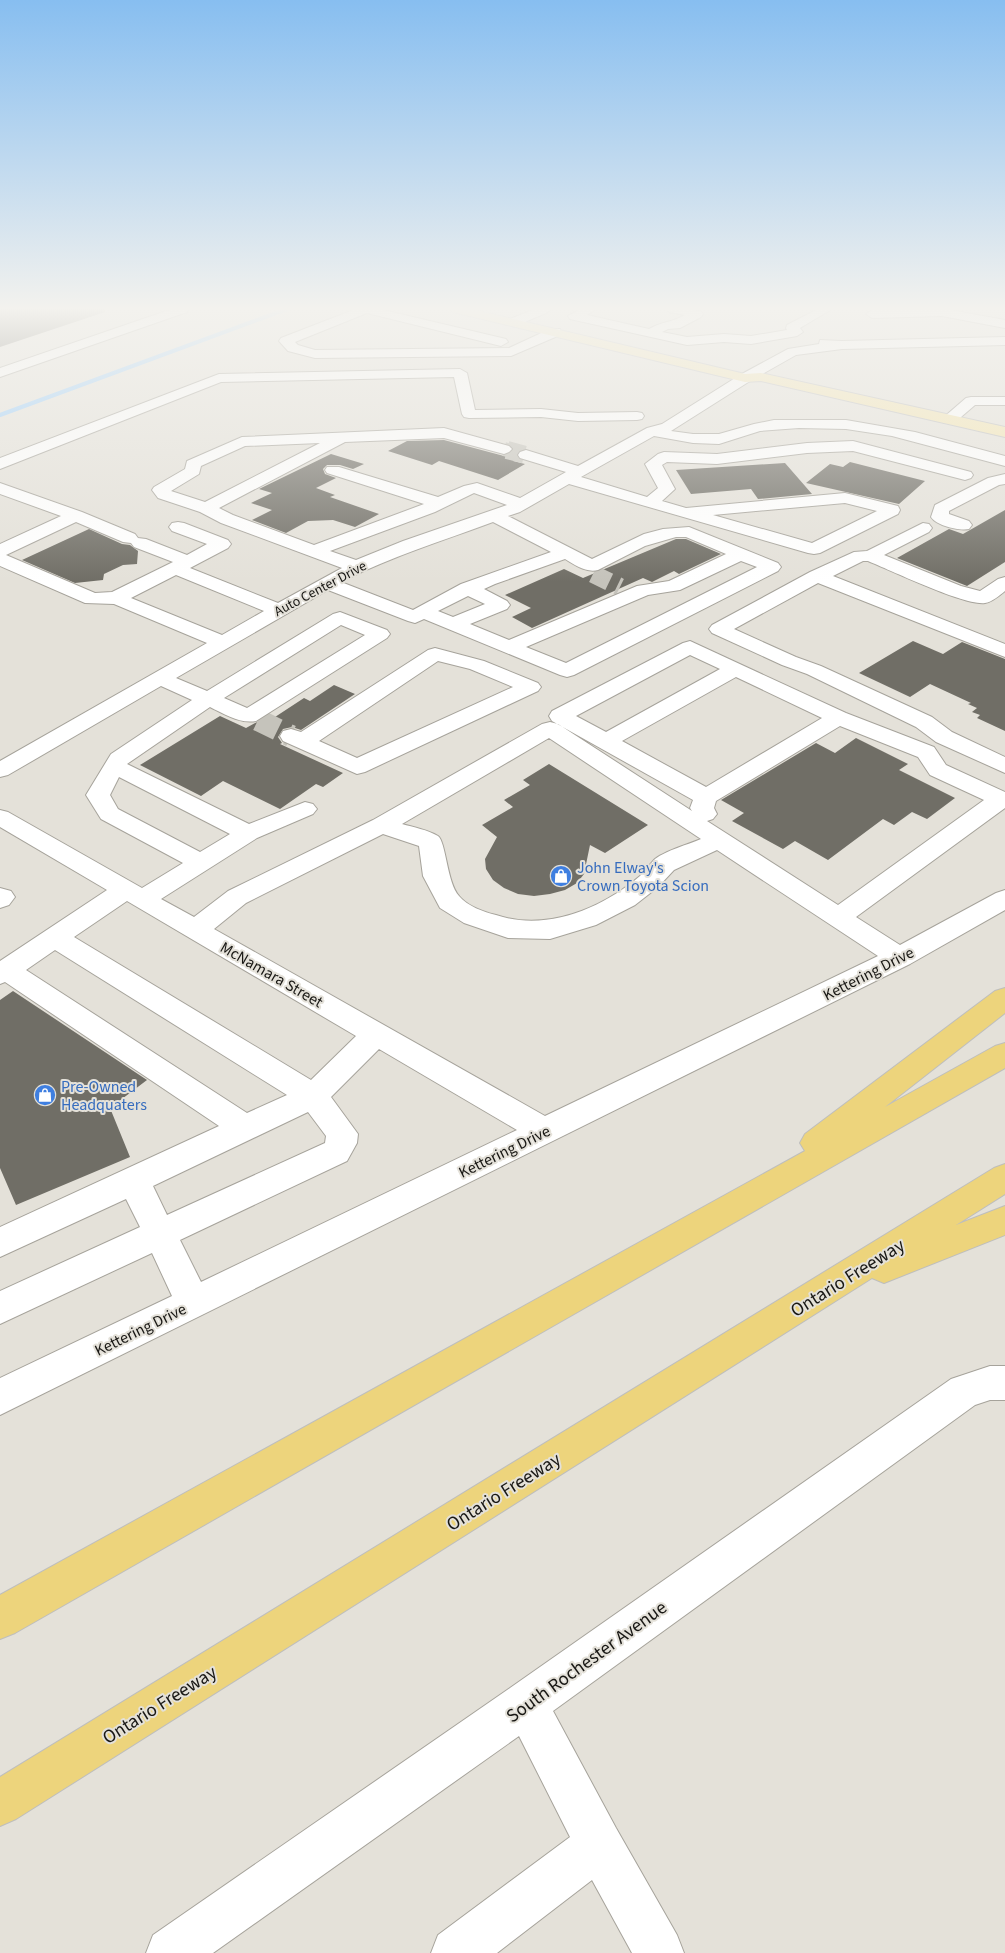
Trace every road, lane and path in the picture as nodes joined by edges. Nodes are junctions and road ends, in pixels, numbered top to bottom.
1 (163, 400) edge
2 (466, 400) edge
3 (686, 400) edge
4 (710, 400) edge
5 (819, 400) edge
6 (863, 400) edge
7 (1005, 401) edge
8 (637, 416) dead end
9 (949, 420) junction
10 (758, 427) junction
11 (652, 431) junction
12 (889, 432) junction
13 (1005, 432) edge
14 (342, 438) junction
15 (1005, 444) edge
16 (504, 449) tunnel mouth
17 (793, 449) junction
18 (867, 450) junction
19 (526, 455) tunnel mouth
20 (1005, 460) edge
21 (0, 464) edge
22 (572, 474) junction
23 (965, 474) dead end
24 (337, 477) dead end
25 (1005, 479) edge
26 (0, 488) edge
27 (976, 489) junction
28 (998, 496) dead end
29 (802, 502) junction
30 (650, 503) junction
31 (522, 504) junction
32 (430, 507) junction
33 (206, 508) junction
34 (685, 513) junction
35 (76, 516) junction
36 (495, 516) junction
37 (963, 525) dead end
38 (178, 527) dead end
39 (461, 528) junction
40 (923, 528) dead end
41 (834, 538) junction
42 (0, 551) edge
43 (314, 551) junction
44 (566, 553) junction
45 (741, 554) junction
46 (870, 556) junction
47 (0, 560) edge
48 (182, 564) junction
49 (357, 567) junction
50 (817, 576) junction
51 (326, 583) junction
52 (1005, 583) edge
53 (468, 588) junction
54 (116, 598) junction
55 (278, 610) junction
56 (423, 612) junction
57 (454, 624) junction
58 (222, 642) junction
59 (509, 647) junction
60 (1005, 651) edge
61 (736, 669) junction
62 (160, 678) junction
63 (208, 699) junction
64 (838, 718) junction
65 (297, 739) joint
66 (606, 741) junction
67 (114, 766) junction
68 (1005, 766) edge
69 (0, 770) edge
70 (706, 797) junction
71 (1003, 800) edge
72 (305, 808) dead end
73 (0, 817) edge
74 (382, 825) junction
75 (248, 833) junction
76 (719, 840) junction
77 (201, 862) junction
78 (134, 894) junction
79 (1005, 899) edge
80 (838, 917) junction
81 (195, 930) junction
82 (54, 937) junction
83 (900, 957) junction
84 (3, 972) edge
85 (1005, 998) edge
86 (376, 1034) junction
87 (1005, 1054) edge
88 (314, 1096) junction
89 (246, 1128) junction
90 (544, 1131) junction
91 (1005, 1177) edge
92 (134, 1181) junction
93 (740, 1201) junction
94 (1005, 1220) edge
95 (160, 1233) junction
96 (0, 1243) edge
97 (820, 1294) junction
98 (193, 1303) junction
99 (0, 1308) edge
100 (1005, 1382) edge
101 (0, 1397) edge
102 (0, 1618) edge
103 (526, 1704) junction
104 (0, 1803) edge
105 (598, 1844) junction
106 (171, 1953) edge
107 (456, 1953) edge
108 (659, 1953) edge

1 - 21 street
2 - 8 street
3 - 11 street, Auto Center Drive
4 - 11 street, Auto Center Drive
5 - 15 main road
6 - 9 main road
7 - 9 street
9 - 13 main road
10 - 11 street
10 - 12 street
10 - 17 street
11 - 22 street, Auto Center Drive
12 - 18 street
12 - 20 street
14 - 16 street
14 - 33 street
14 - 33 street
17 - 18 street
17 - 30 street
18 - 23 street
19 - 22 street
22 - 30 street
22 - 31 street, Auto Center Drive
24 - 32 street
25 - 27 street
26 - 35 street
27 - 28 street
27 - 37 street
29 - 34 street
29 - 41 street
29 - 41 street
30 - 34 street
31 - 32 street
31 - 36 street, Auto Center Drive
32 - 39 street
32 - 43 street
33 - 43 street
34 - 41 street
35 - 42 street
35 - 48 street
36 - 39 street, Auto Center Drive
36 - 44 street
38 - 48 street
39 - 49 street, Auto Center Drive
40 - 46 street
43 - 49 street
44 - 45 street
44 - 53 street
45 - 59 street
45 - 59 street
46 - 50 street
46 - 52 street
47 - 54 street
48 - 54 street
48 - 55 street
49 - 51 street, Auto Center Drive
50 - 60 street
50 - 68 street
51 - 55 street, Auto Center Drive
51 - 56 street
53 - 56 street
53 - 57 street
54 - 58 street
55 - 58 street, Auto Center Drive
56 - 57 street
57 - 59 street
58 - 62 street, Auto Center Drive
61 - 64 street
61 - 66 street
61 - 66 street
62 - 63 street
62 - 69 street, Auto Center Drive
63 - 63 street
63 - 67 street
64 - 70 street
64 - 71 street
65 - 65 street
66 - 70 street
67 - 75 street
67 - 77 street
70 - 76 street
71 - 80 street
72 - 75 street
73 - 78 street, McNamara Street
74 - 76 street
74 - 76 street
74 - 81 street
75 - 77 street
76 - 80 street
77 - 78 street
78 - 81 street, McNamara Street
78 - 82 street
79 - 83 street, Kettering Drive
80 - 83 street
81 - 86 street, McNamara Street
82 - 84 street
82 - 88 street
83 - 90 street, Kettering Drive
84 - 89 street
85 - 93 highway
86 - 88 street
86 - 90 street, McNamara Street
87 - 93 highway
88 - 89 street
88 - 95 street
89 - 92 street
90 - 98 street, Kettering Drive
91 - 97 highway, Ontario Freeway
92 - 95 street
92 - 96 street
93 - 102 highway
94 - 97 highway
95 - 98 street
95 - 99 street
97 - 104 highway, Ontario Freeway
98 - 101 street, Kettering Drive
100 - 103 street, South Rochester Avenue
103 - 105 street
103 - 106 street, South Rochester Avenue
105 - 107 street
105 - 108 street

